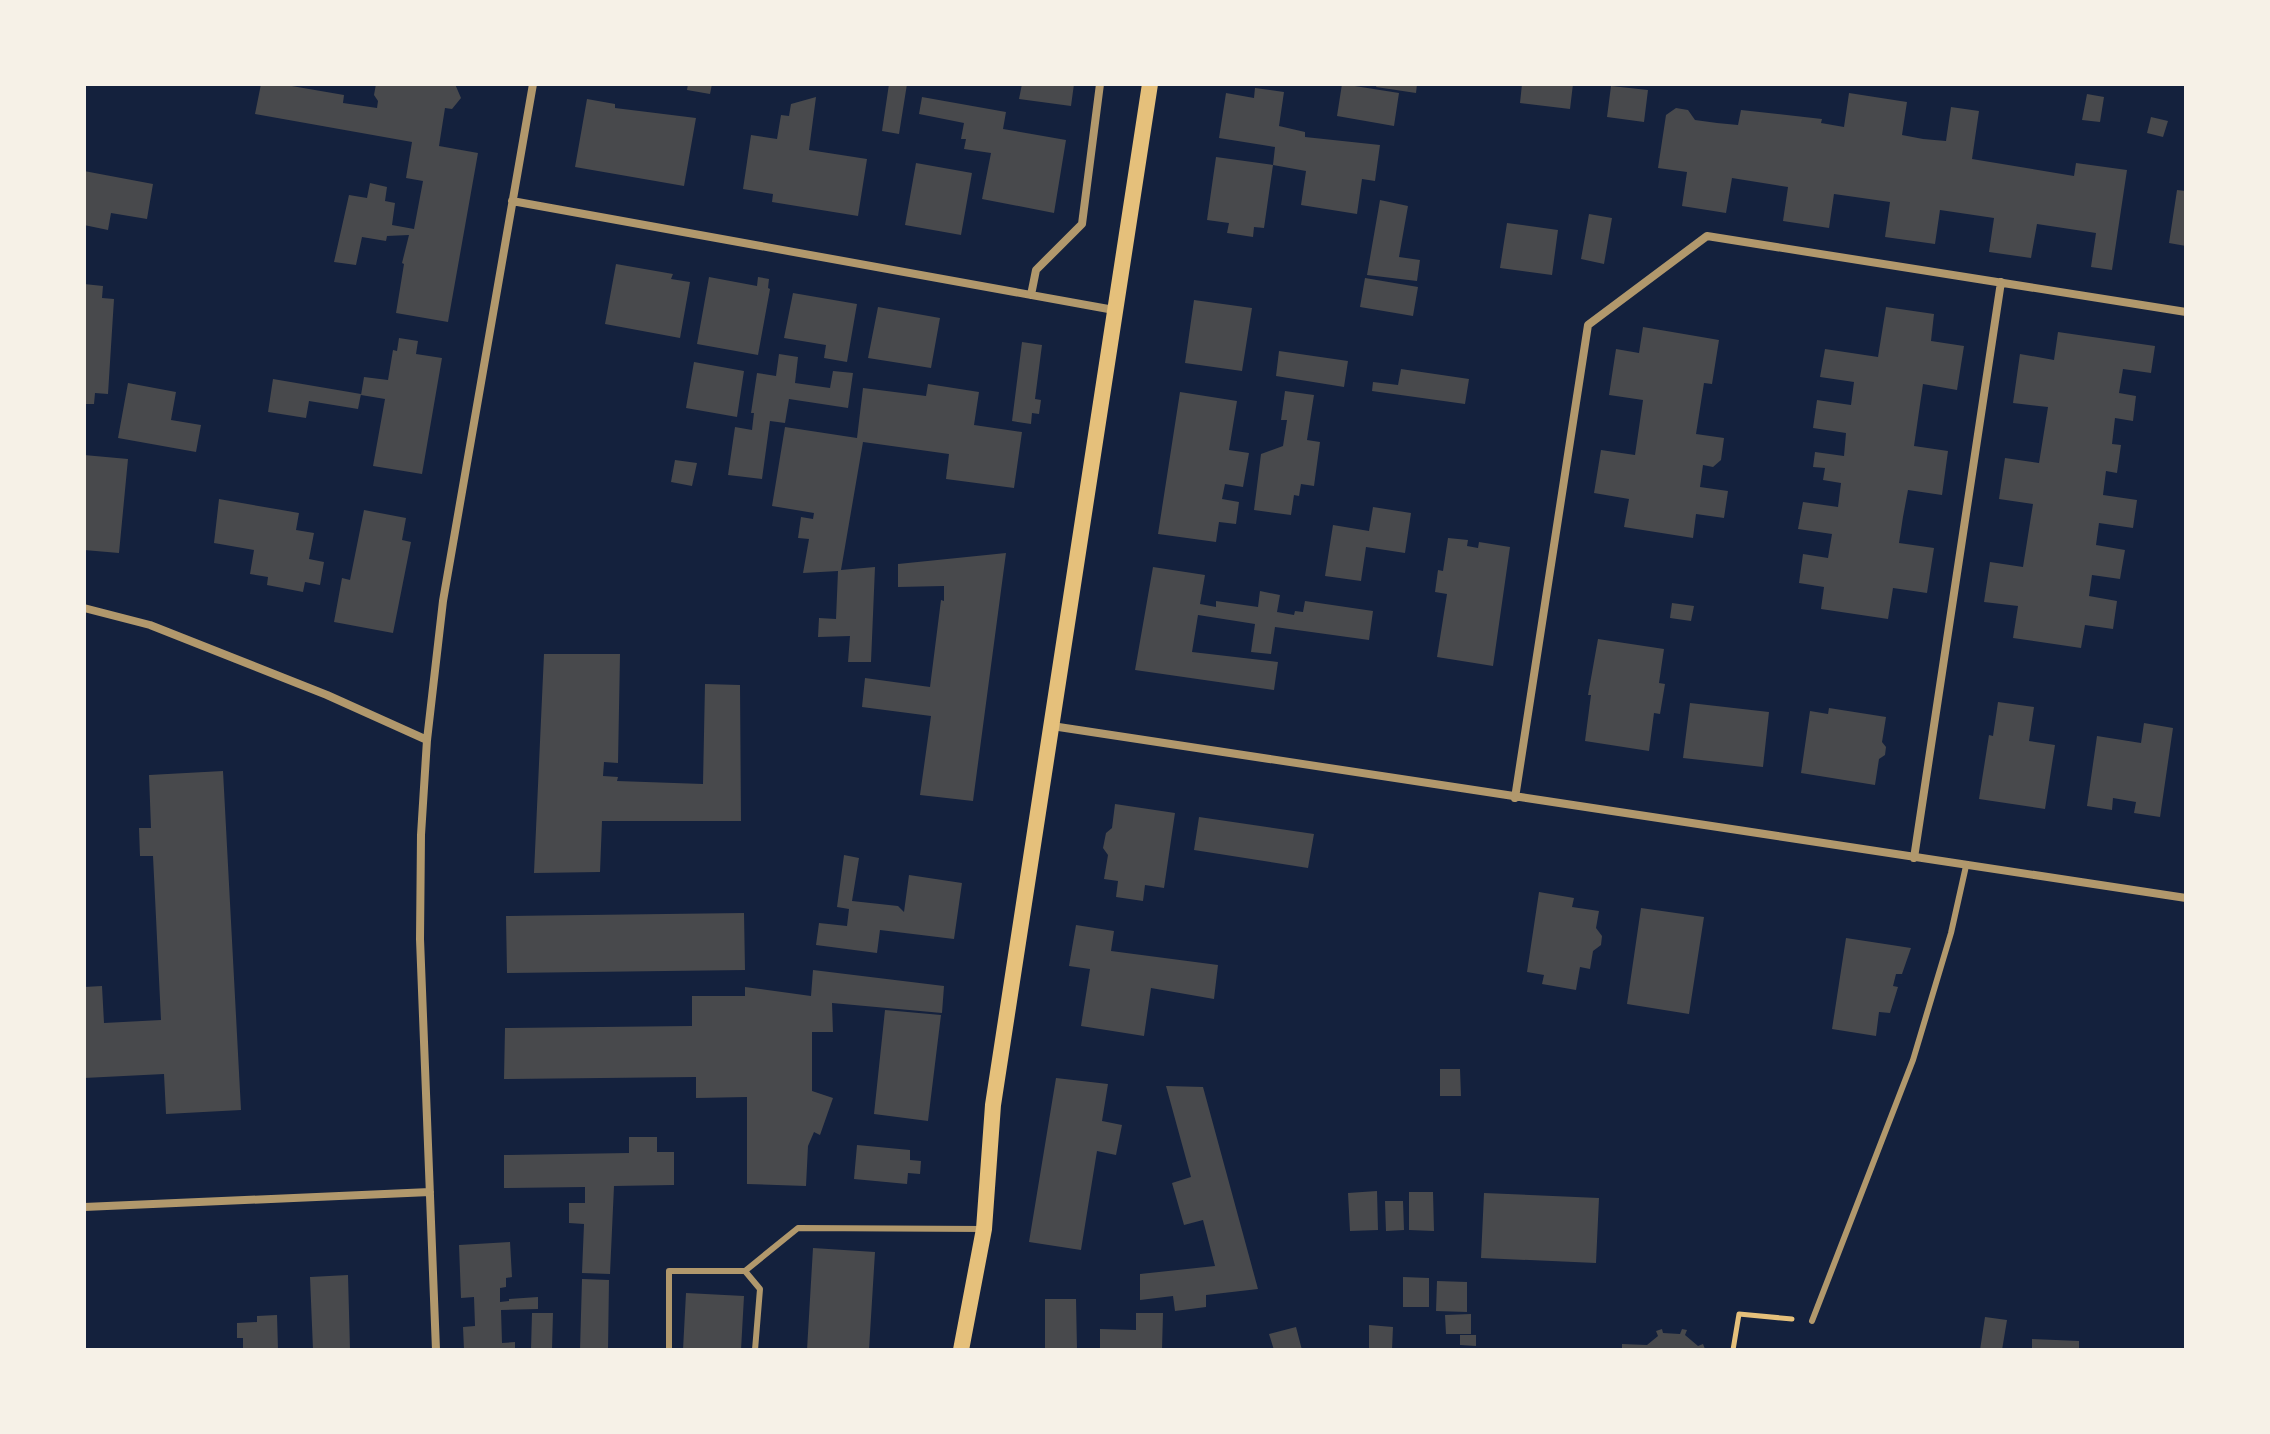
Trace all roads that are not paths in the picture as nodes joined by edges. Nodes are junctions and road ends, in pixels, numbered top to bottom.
1 (533, 84) edge
2 (1100, 84) edge
3 (1150, 84) edge
4 (512, 201) junction
5 (2001, 282) junction
6 (1031, 295) junction
7 (1114, 310) junction
8 (2186, 312) edge
9 (84, 608) edge
10 (1052, 726) junction
11 (427, 740) junction
12 (1515, 798) junction
13 (1914, 858) junction
14 (1966, 866) junction
15 (2186, 898) edge
16 (430, 1192) junction
17 (84, 1207) edge
18 (984, 1229) junction
19 (745, 1271) junction
20 (1812, 1321) road end
21 (436, 1350) edge
22 (669, 1350) edge
23 (755, 1350) edge
24 (961, 1350) edge

1 - 4 street
2 - 6 street
3 - 7 main road
4 - 6 street
4 - 11 street
5 - 8 street
5 - 12 street
5 - 13 street
6 - 7 street
7 - 10 main road
9 - 11 street
10 - 12 street
10 - 18 main road
11 - 16 street
12 - 13 street
13 - 14 street
14 - 15 street
14 - 20 lane
16 - 17 street
16 - 21 street
18 - 19 lane
18 - 24 main road
19 - 22 lane
19 - 23 lane

